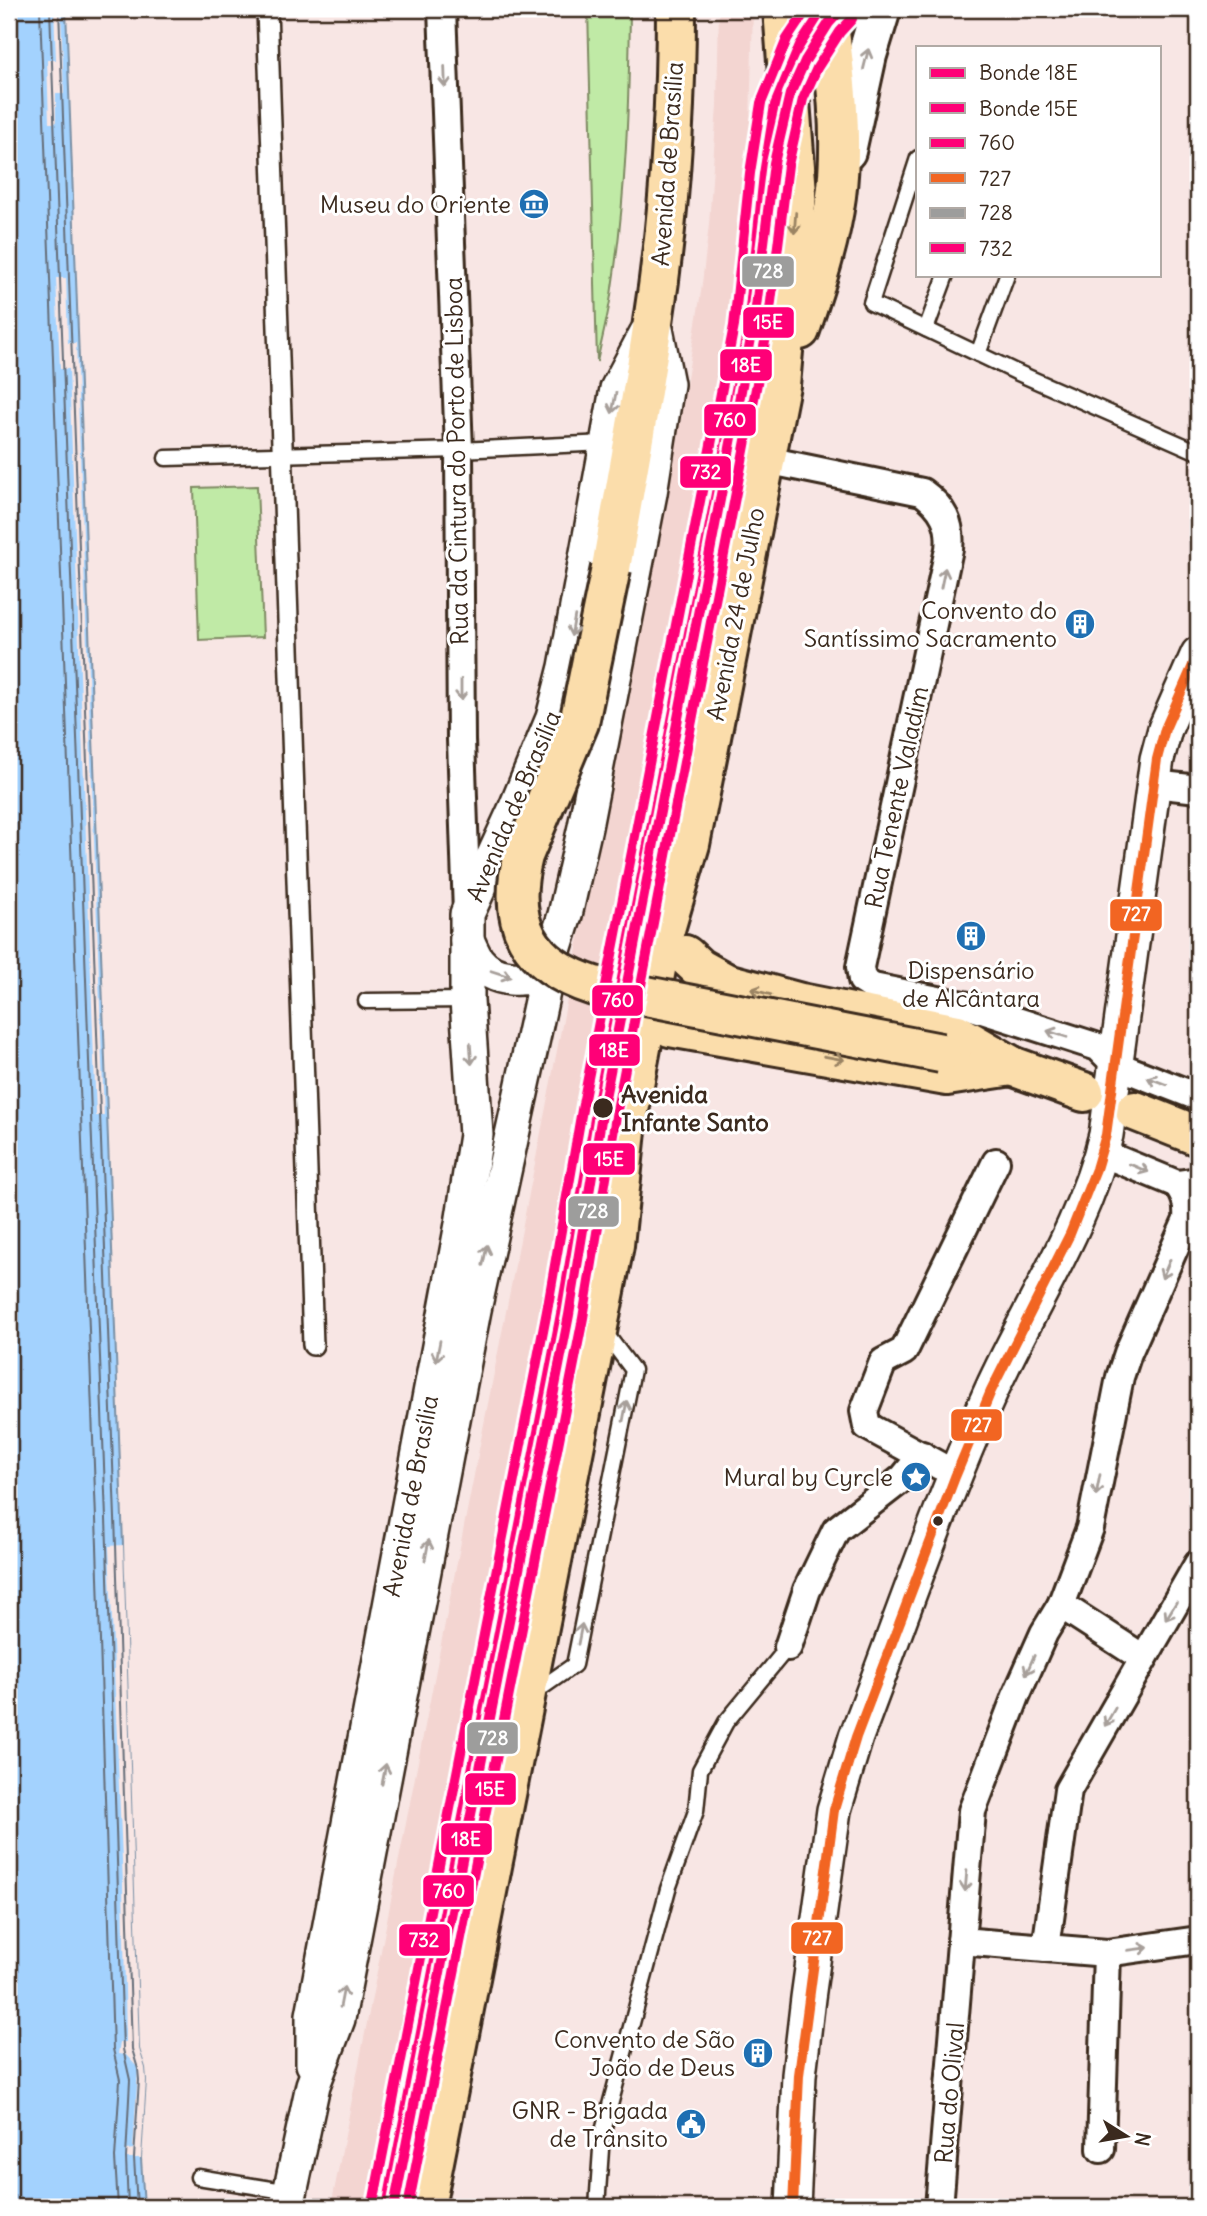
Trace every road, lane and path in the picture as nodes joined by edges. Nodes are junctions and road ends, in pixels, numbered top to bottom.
1 (267, 9) edge
2 (442, 9) edge
3 (676, 9) edge
4 (783, 9) edge
5 (826, 9) edge
6 (881, 9) edge
7 (788, 70) junction
8 (916, 164) edge
9 (836, 197) junction
10 (946, 276) edge
11 (1007, 276) edge
12 (654, 319) junction
13 (926, 329) junction
14 (978, 354) junction
15 (780, 385) junction
16 (606, 443) junction
17 (459, 450) junction
18 (1198, 452) edge
19 (282, 454) junction
20 (166, 458) dead end
21 (766, 460) junction
22 (1198, 654) edge
23 (1154, 784) junction
24 (1198, 789) edge
25 (467, 927) junction
26 (673, 949) junction
27 (548, 969) junction
28 (467, 1000) junction
29 (366, 1001) dead end
30 (670, 1027) junction
31 (1116, 1065) junction
32 (1012, 1066) junction
33 (1084, 1092) dead end
34 (1198, 1097) edge
35 (1135, 1111) dead end
36 (1198, 1136) edge
37 (1104, 1144) junction
38 (996, 1162) dead end
39 (1188, 1182) edge
40 (614, 1245) junction
41 (460, 1307) junction
42 (313, 1345) dead end
43 (922, 1455) junction
44 (957, 1472) junction
45 (1198, 1564) edge
46 (1061, 1605) junction
47 (788, 1647) joint
48 (1143, 1658) junction
49 (1198, 1940) edge
50 (961, 1941) junction
51 (1046, 1948) junction
52 (1107, 1953) junction
53 (1101, 2149) dead end
54 (198, 2177) dead end
55 (289, 2200) edge
56 (387, 2207) edge
57 (425, 2207) edge
58 (597, 2207) edge
59 (793, 2207) edge
60 (939, 2207) edge

1 - 19 street
2 -> 17 street, Rua da Cintura do Porto de Lisboa
3 - 12 main road, Avenida de Brasília
4 - 7 main road
5 - 7 main road
5 - 9 main road, Avenida 24 de Julho
9 -> 6 main road
7 -> 15 main road, Avenida 24 de Julho
7 - 56 lane, Avenida 24 de Julho
8 - 13 lane
9 - 15 main road, Avenida 24 de Julho
10 - 13 lane
11 - 14 lane
12 -> 16 street, Avenida de Brasília
12 - 27 street, Avenida de Brasília
12 - 32 main road, bridge
13 - 14 lane
14 - 18 lane
15 - 21 main road, Avenida 24 de Julho
16 - 17 lane
16 -> 25 street, Avenida de Brasília
17 - 19 lane
17 -> 25 street, Rua da Cintura do Porto de Lisboa
19 - 20 lane
19 - 42 street
21 - 26 main road, Avenida 24 de Julho
31 -> 21 street, Rua Tenente Valadim
22 - 23 street
23 - 24 street
23 - 31 street
25 -> 27 street
25 - 28 street, Avenida de Brasília
26 - 30 main road, Avenida 24 de Julho
32 -> 26 main road
26 - 40 main road, Avenida 24 de Julho
41 -> 27 street, Avenida de Brasília
28 - 29 lane
28 -> 41 street, Avenida de Brasília
30 -> 32 main road
30 - 40 main road, Avenida 24 de Julho
34 -> 31 street
31 - 37 street
32 - 33 main road
35 - 36 main road
37 -> 39 street
37 - 44 street
38 - 43 street
39 -> 46 street, Rua do Olival
40 - 57 main road, Avenida 24 de Julho
41 - 55 street, Avenida de Brasília
43 - 44 street
43 - 47 street
44 - 59 street
45 -> 48 street
46 - 48 street
46 -> 50 street, Rua do Olival
47 - 58 lane
48 -> 51 street
52 -> 49 street
50 - 51 street
50 - 60 street, Rua do Olival
51 - 52 street
52 - 53 street
54 - 55 lane

